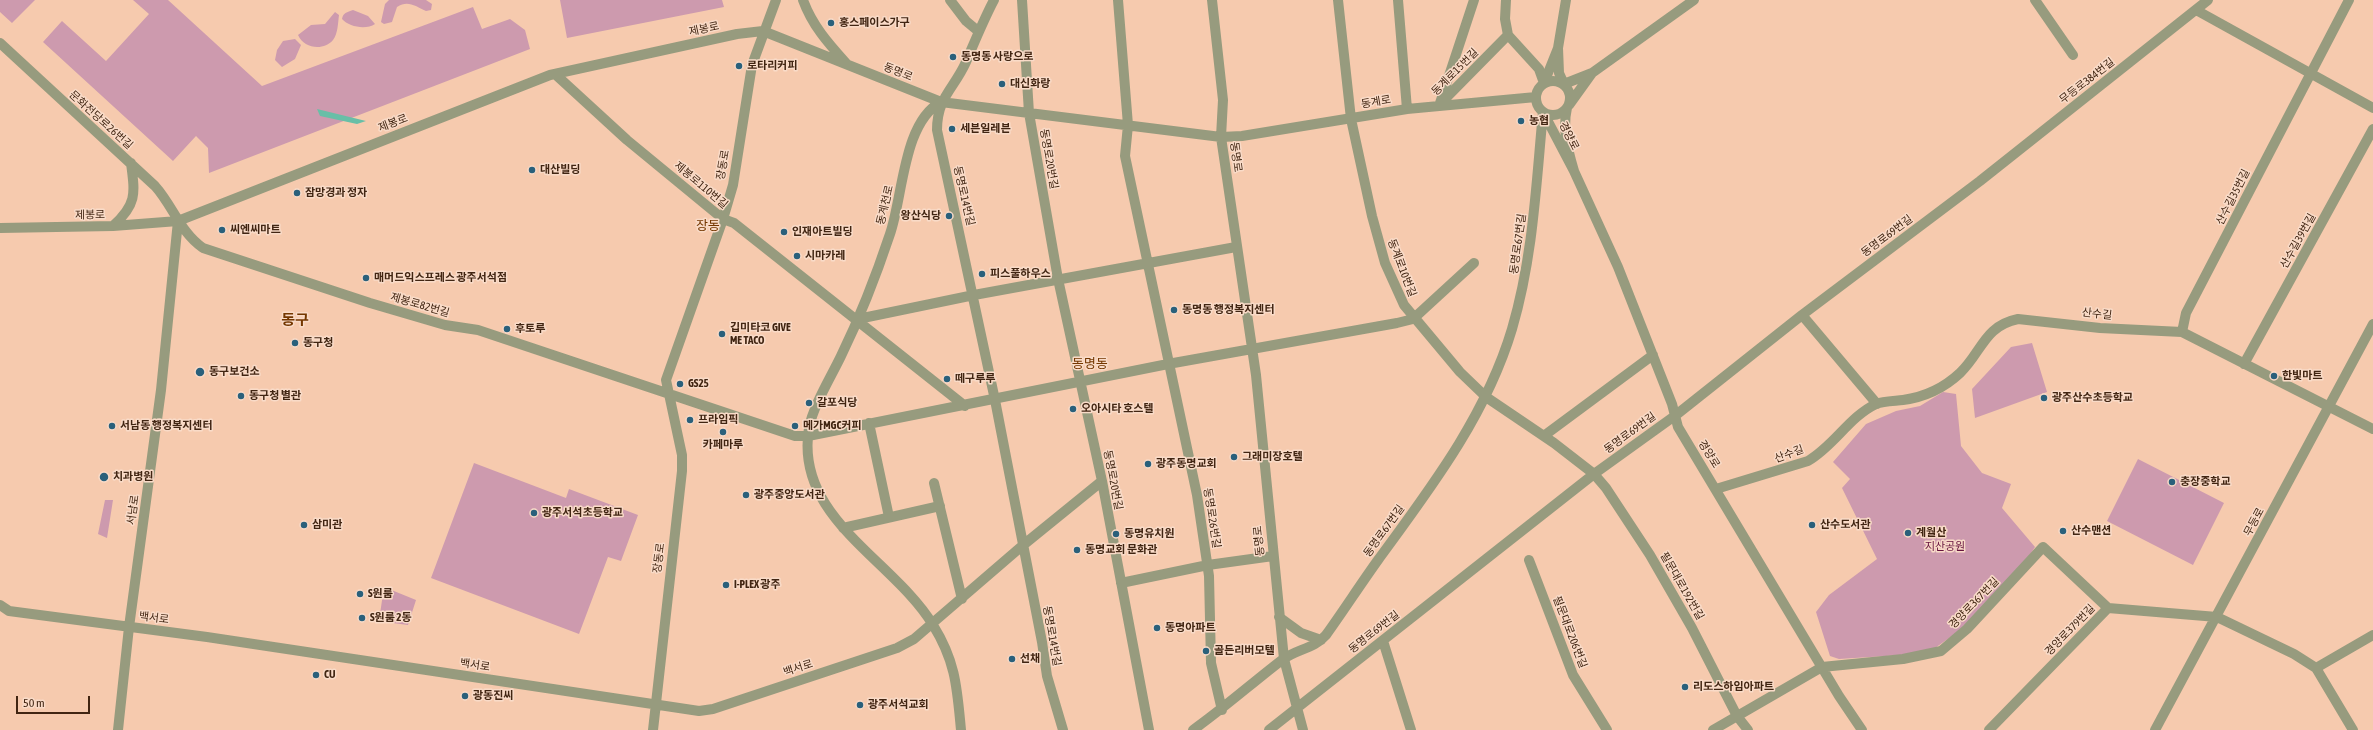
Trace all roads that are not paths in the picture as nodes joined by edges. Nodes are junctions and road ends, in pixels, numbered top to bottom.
1 (776, 0) edge
2 (803, 0) edge
3 (950, 0) edge
4 (994, 0) edge
5 (1022, 0) edge
6 (1118, 0) edge
7 (1212, 0) edge
8 (1338, 0) edge
9 (1398, 0) edge
10 (1474, 0) edge
11 (1506, 0) edge
12 (1566, 0) edge
13 (1694, 0) edge
14 (2035, 0) edge
15 (2208, 0) edge
16 (2349, 0) edge
17 (2196, 10) junction
18 (763, 31) junction
19 (978, 31) junction
20 (1508, 35) junction
21 (0, 43) edge
22 (1558, 48) junction
23 (2073, 54) dead end
24 (848, 66) junction
25 (1592, 73) junction
26 (555, 74) junction
27 (2309, 74) junction
28 (1544, 82) junction
29 (1564, 84) junction
30 (1536, 97) junction
31 (941, 102) junction
32 (1439, 106) junction
33 (1568, 107) junction
34 (2373, 108) edge
35 (1407, 109) junction
36 (1544, 112) junction
37 (1029, 113) junction
38 (1351, 119) junction
39 (1128, 125) junction
40 (2373, 129) edge
41 (1221, 137) junction
42 (131, 163) junction
43 (1574, 171) junction
44 (1980, 181) joint
45 (723, 219) junction
46 (178, 221) junction
47 (113, 226) junction
48 (0, 228) edge
49 (1236, 247) junction
50 (1148, 263) junction
51 (1474, 263) dead end
52 (1058, 279) junction
53 (974, 295) junction
54 (1802, 315) junction
55 (858, 319) junction
56 (1413, 319) junction
57 (2373, 324) edge
58 (2182, 332) junction
59 (1251, 348) junction
60 (1653, 355) junction
61 (1168, 364) junction
62 (2244, 364) junction
63 (1080, 383) junction
64 (667, 392) junction
65 (1486, 397) junction
66 (995, 400) junction
67 (1877, 404) junction
68 (965, 406) junction
69 (2330, 407) junction
70 (1676, 415) junction
71 (869, 423) junction
72 (2373, 429) edge
73 (808, 436) junction
74 (1545, 436) junction
75 (1594, 474) junction
76 (1102, 481) junction
77 (934, 484) dead end
78 (1716, 489) junction
79 (940, 506) junction
80 (889, 517) junction
81 (843, 528) junction
82 (1022, 546) junction
83 (1273, 556) junction
84 (1529, 560) dead end
85 (1208, 565) junction
86 (1121, 583) junction
87 (962, 599) junction
88 (0, 605) edge
89 (2108, 608) junction
90 (2217, 617) junction
91 (1279, 618) junction
92 (933, 624) junction
93 (130, 627) junction
94 (2373, 635) edge
95 (1321, 640) junction
96 (1383, 641) junction
97 (1284, 658) junction
98 (1822, 667) junction
99 (2316, 668) junction
100 (656, 703) junction
101 (1296, 708) junction
102 (1222, 710) junction
103 (1737, 716) junction
104 (118, 730) edge
105 (653, 730) edge
106 (962, 730) edge
107 (1062, 730) edge
108 (1149, 730) edge
109 (1193, 730) edge
110 (1269, 730) edge
111 (1303, 730) edge
112 (1411, 730) edge
113 (1607, 730) edge
114 (1713, 730) edge
115 (1748, 730) edge
116 (1862, 730) edge
117 (1989, 730) edge
118 (2155, 730) edge
119 (2353, 730) edge

1 - 18 street
2 - 24 street
3 - 19 street
4 - 19 street
5 - 37 street
6 - 39 street, 동명로26번길
7 - 41 street
8 - 38 street, 동계로10번길
9 - 35 street
10 - 32 street, 동계로15번길
11 - 20 street
12 - 22 street
13 - 25 street
14 - 23 street
15 - 17 street, 무등로384번길
16 - 27 street, 산수길35번길
17 - 27 street
17 - 44 street, 무등로384번길
18 - 24 street, 동명로
18 - 26 street, 제봉로
18 - 45 street, 장동로
19 - 31 street
20 - 28 street
20 - 32 street, 동계로15번길
21 - 42 street, 문화전당로26번길
22 - 28 street
22 - 29 street, 경양로
24 - 31 street, 동명로
25 - 29 street
25 - 33 street
26 - 45 street, 제봉로110번길
26 - 46 street, 제봉로
27 - 34 street
27 - 58 street, 산수길35번길
28 - 29 street
28 - 30 street
29 - 33 street, 경양로
30 - 32 street, 동계로
30 - 36 street, 경양로
31 - 37 street, 동명로
31 - 53 street, 동명로14번길
31 - 55 street, 동계천로
32 - 35 street, 동계로
33 - 36 street, 경양로
33 - 43 street, 경양로
35 - 38 street, 동계로
36 - 43 street, 경양로
36 - 65 street, 동명로67번길
37 - 39 street, 동명로
37 - 52 street, 동명로20번길
38 - 41 street, 동계로
38 - 56 street, 동계로10번길
39 - 41 street, 동명로
39 - 50 street, 동명로26번길
40 - 62 street, 산수길39번길
41 - 49 street, 동명로
42 - 46 street, 문화전당로26번길
42 - 47 street
43 - 60 street, 경양로
44 - 54 street, 동명로69번길
45 - 55 street, 제봉로110번길
45 - 64 street, 장동로
46 - 47 street, 제봉로
46 - 64 street, 제봉로82번길
46 - 93 street, 서남로
47 - 48 street, 제봉로
49 - 50 street
49 - 59 street, 동명로
50 - 52 street
50 - 61 street, 동명로26번길
51 - 56 street
52 - 53 street
52 - 63 street, 동명로20번길
53 - 55 street
53 - 66 street, 동명로14번길
54 - 67 street
54 - 70 street, 동명로69번길
55 - 68 street
55 - 73 street, 동계천로
56 - 59 street
56 - 65 street, 동계로10번길
57 - 69 street, 무등로
58 - 62 street, 산수길
58 - 67 street, 산수길
59 - 61 street
59 - 83 street, 동명로
60 - 70 street, 경양로
60 - 74 street
61 - 63 street
61 - 85 street, 동명로26번길
62 - 69 street, 산수길
63 - 66 street
63 - 76 street, 동명로20번길
64 - 73 street
64 - 100 street, 장동로
65 - 74 street
65 - 95 street, 동명로67번길
66 - 68 street
66 - 82 street, 동명로14번길
67 - 78 street, 산수길
68 - 71 street
69 - 72 street, 산수길
69 - 90 street, 무등로
70 - 75 street, 동명로69번길
70 - 78 street, 경양로
71 - 73 street
71 - 80 street
73 - 81 street, 동계천로
74 - 75 street, 필문대로192번길
75 - 96 street, 동명로69번길
75 - 103 street, 필문대로192번길
76 - 82 street
76 - 86 street, 동명로20번길
77 - 79 street
78 - 98 street, 경양로
79 - 80 street
79 - 87 street
80 - 81 street
81 - 92 street, 동계천로
82 - 87 street
82 - 107 street, 동명로14번길
83 - 85 street, 동명로26번길
83 - 91 street, 동명로
84 - 113 street, 필문대로206번길
85 - 86 street
85 - 102 street
86 - 108 street, 동명로20번길
87 - 92 street
88 - 93 street, 백서로
89 - 90 street, 경양로379번길
89 - 98 street, 경양로367번길
89 - 117 street, 경양로379번길
90 - 99 street
90 - 118 street, 무등로
91 - 95 street
91 - 97 street, 동명로
92 - 100 street, 백서로
92 - 106 street, 동계천로
93 - 100 street, 백서로
93 - 104 street, 서남로
94 - 99 street
95 - 97 street, 동명로67번길
96 - 101 street, 동명로69번길
96 - 112 street
97 - 101 street, 동명로
97 - 102 street
98 - 103 street
98 - 116 street, 경양로
99 - 119 street
100 - 105 street, 장동로
101 - 110 street, 동명로69번길
101 - 111 street, 동명로
102 - 109 street
103 - 114 street
103 - 115 street, 필문대로192번길

